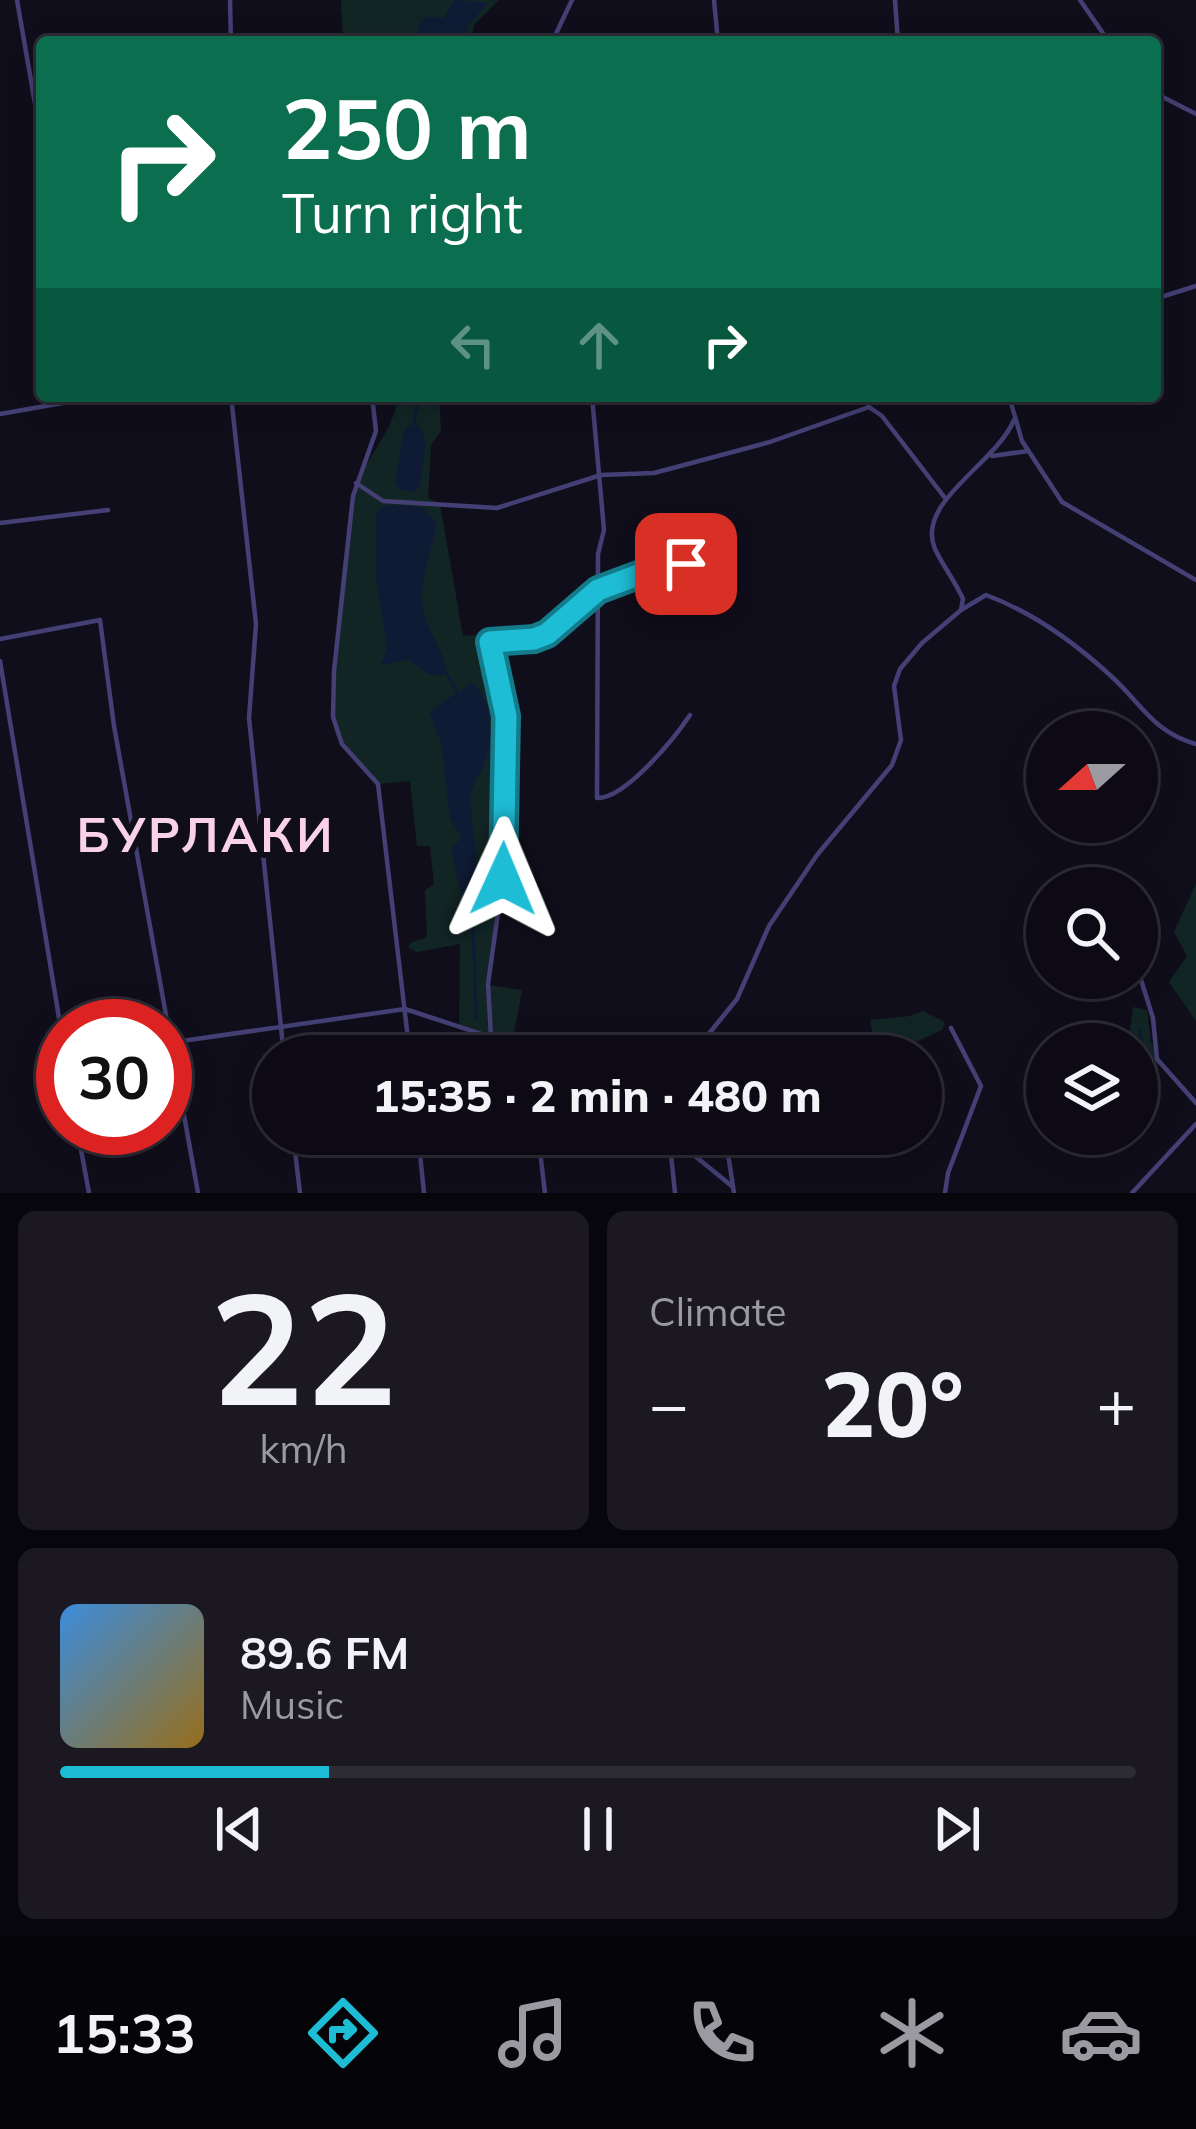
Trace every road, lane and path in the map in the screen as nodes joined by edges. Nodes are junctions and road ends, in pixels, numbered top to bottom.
1 (17, 0) edge
2 (230, 0) edge
3 (572, 0) edge
4 (715, 0) edge
5 (895, 0) edge
6 (1079, 0) edge
7 (231, 36) edge
8 (555, 36) edge
9 (718, 36) edge
10 (898, 36) edge
11 (1105, 36) edge
12 (36, 92) edge
13 (1161, 96) edge
14 (1196, 114) edge
15 (1196, 286) edge
16 (1161, 297) edge
17 (69, 402) edge
18 (232, 402) edge
19 (373, 402) edge
20 (593, 402) edge
21 (868, 402) edge
22 (1012, 402) edge
23 (869, 407) junction
24 (0, 414) edge
25 (1014, 420) junction
26 (1028, 452) junction
27 (992, 456) junction
28 (601, 475) junction
29 (356, 483) junction
30 (945, 499) junction
31 (108, 510) dead end
32 (0, 523) edge
33 (686, 564) dead end
34 (1196, 580) edge
35 (598, 590) junction
36 (961, 610) junction
37 (0, 639) edge
38 (0, 661) edge
39 (690, 715) dead end
40 (1196, 744) edge
41 (56, 999) edge
42 (165, 999) edge
43 (1147, 999) edge
44 (405, 1009) junction
45 (281, 1024) junction
46 (952, 1028) dead end
47 (282, 1035) edge
48 (408, 1035) edge
49 (484, 1035) edge
50 (490, 1035) edge
51 (708, 1035) edge
52 (192, 1039) edge
53 (1196, 1103) edge
54 (1196, 1124) edge
55 (82, 1155) edge
56 (192, 1155) edge
57 (295, 1155) edge
58 (420, 1155) edge
59 (540, 1155) edge
60 (671, 1155) edge
61 (693, 1155) edge
62 (728, 1155) edge
63 (734, 1190) edge
64 (89, 1193) edge
65 (198, 1193) edge
66 (300, 1193) edge
67 (424, 1193) edge
68 (545, 1193) edge
69 (675, 1193) edge
70 (945, 1193) edge
71 (1132, 1193) edge

1 - 12 street
2 - 7 street
3 - 8 street
4 - 9 street
5 - 10 street
6 - 11 street
13 - 14 street
15 - 16 street
17 - 24 street
18 - 45 street
19 - 29 street
20 - 28 street
21 - 23 street
22 - 25 street
23 - 28 street
23 - 30 street
25 - 26 street
25 - 27 street
26 - 27 street
26 - 34 street
27 - 30 street
28 - 29 street
28 - 35 street
29 - 44 street
30 - 36 street
31 - 32 street
33 - 35 street
35 - 39 street
35 - 50 street
36 - 40 street
36 - 51 street
37 - 42 street
38 - 41 street
43 - 53 street
44 - 45 street
44 - 48 street
44 - 49 street
45 - 47 street
45 - 52 street
46 - 70 street
54 - 71 street
55 - 64 street
56 - 65 street
57 - 66 street
58 - 67 street
59 - 68 street
60 - 69 street
61 - 63 street
62 - 63 street

